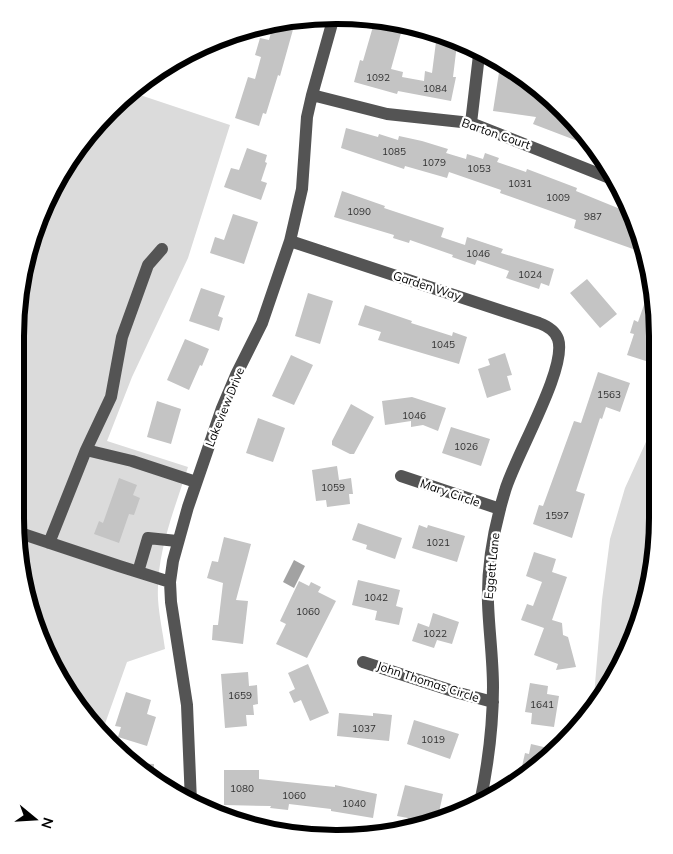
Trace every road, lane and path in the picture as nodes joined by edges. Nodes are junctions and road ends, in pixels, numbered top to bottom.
1 (332, 24) edge
2 (479, 58) edge
3 (312, 95) junction
4 (471, 122) junction
5 (605, 176) edge
6 (290, 241) junction
7 (162, 249) dead end
8 (558, 340) joint
9 (86, 450) junction
10 (401, 476) dead end
11 (196, 482) junction
12 (500, 509) junction
13 (24, 534) edge
14 (177, 541) junction
15 (49, 543) junction
16 (138, 572) junction
17 (170, 582) junction
18 (363, 662) dead end
19 (493, 702) junction
20 (191, 794) edge
21 (481, 794) edge

1 - 3 street, Lakeview Drive
2 - 4 street
3 - 4 street, Barton Court
3 - 6 street, Lakeview Drive
4 - 5 street, Barton Court
6 - 8 street, Garden Way
6 - 11 street, Lakeview Drive
7 - 9 street
8 - 12 street, Eggett Lane
9 - 11 street
9 - 15 street
10 - 12 street, Mary Circle
11 - 14 street, Lakeview Drive
12 - 19 street, Eggett Lane
13 - 15 street
14 - 16 street
14 - 17 street, Lakeview Drive
15 - 16 street
16 - 17 street
17 - 20 street, Lakeview Drive
18 - 19 street, John Thomas Circle
19 - 21 street, Eggett Lane

